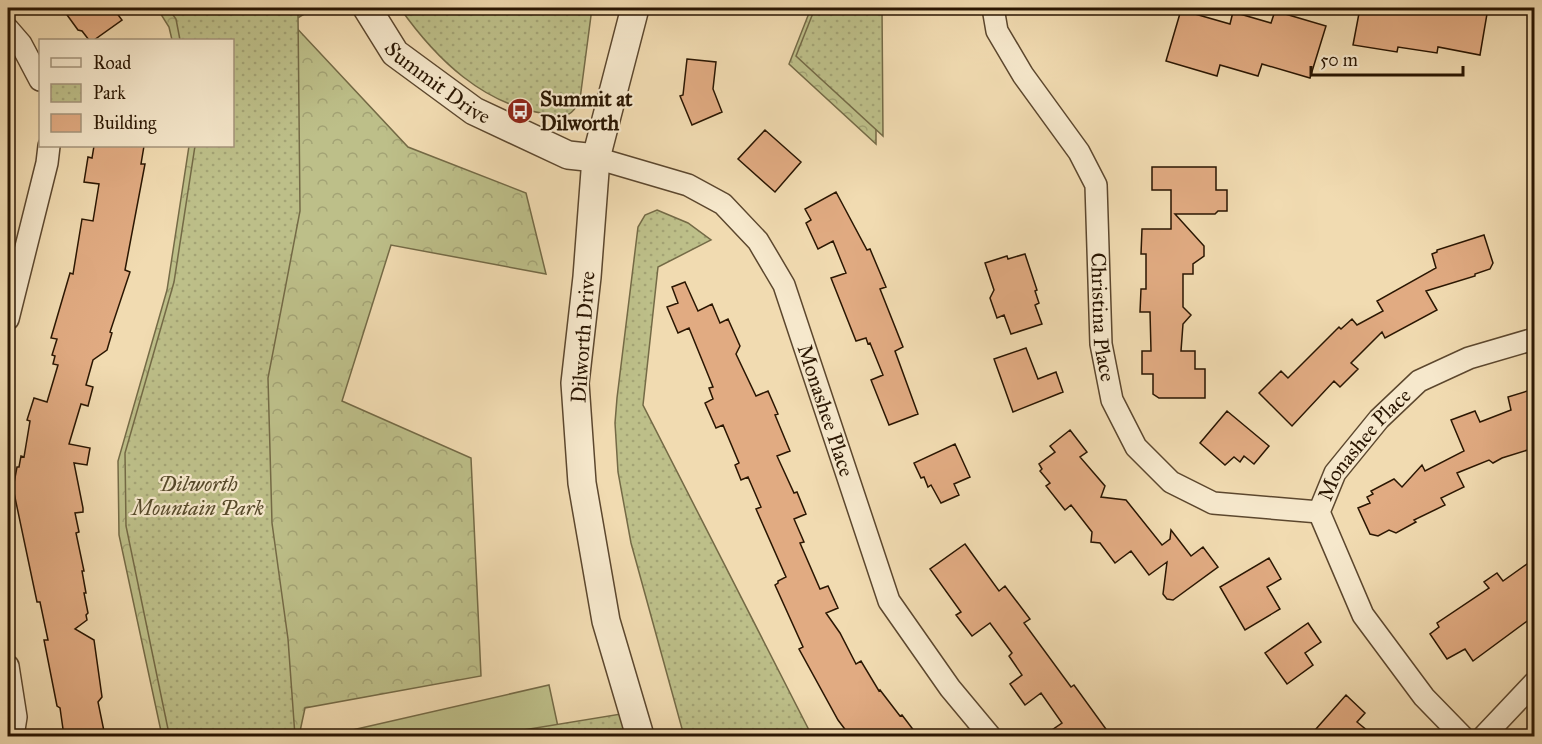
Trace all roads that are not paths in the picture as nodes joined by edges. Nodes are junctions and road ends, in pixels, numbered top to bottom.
1 (367, 8) edge
2 (636, 8) edge
3 (993, 8) edge
4 (8, 29) edge
5 (39, 78) edge
6 (49, 147) edge
7 (596, 158) junction
8 (8, 319) edge
9 (1534, 339) edge
10 (1319, 512) junction
11 (8, 666) edge
12 (1534, 683) edge
13 (13, 736) edge
14 (640, 736) edge
15 (990, 736) edge
16 (1462, 736) edge
17 (1484, 736) edge

1 - 7 street, Summit Drive
2 - 7 street, Dilworth Drive
3 - 10 street, Christina Place
4 - 5 street
6 - 8 street
7 - 14 street, Dilworth Drive
7 - 15 street, Monashee Place
9 - 10 street, Monashee Place
10 - 16 street, Monashee Place
11 - 13 street
12 - 17 street

